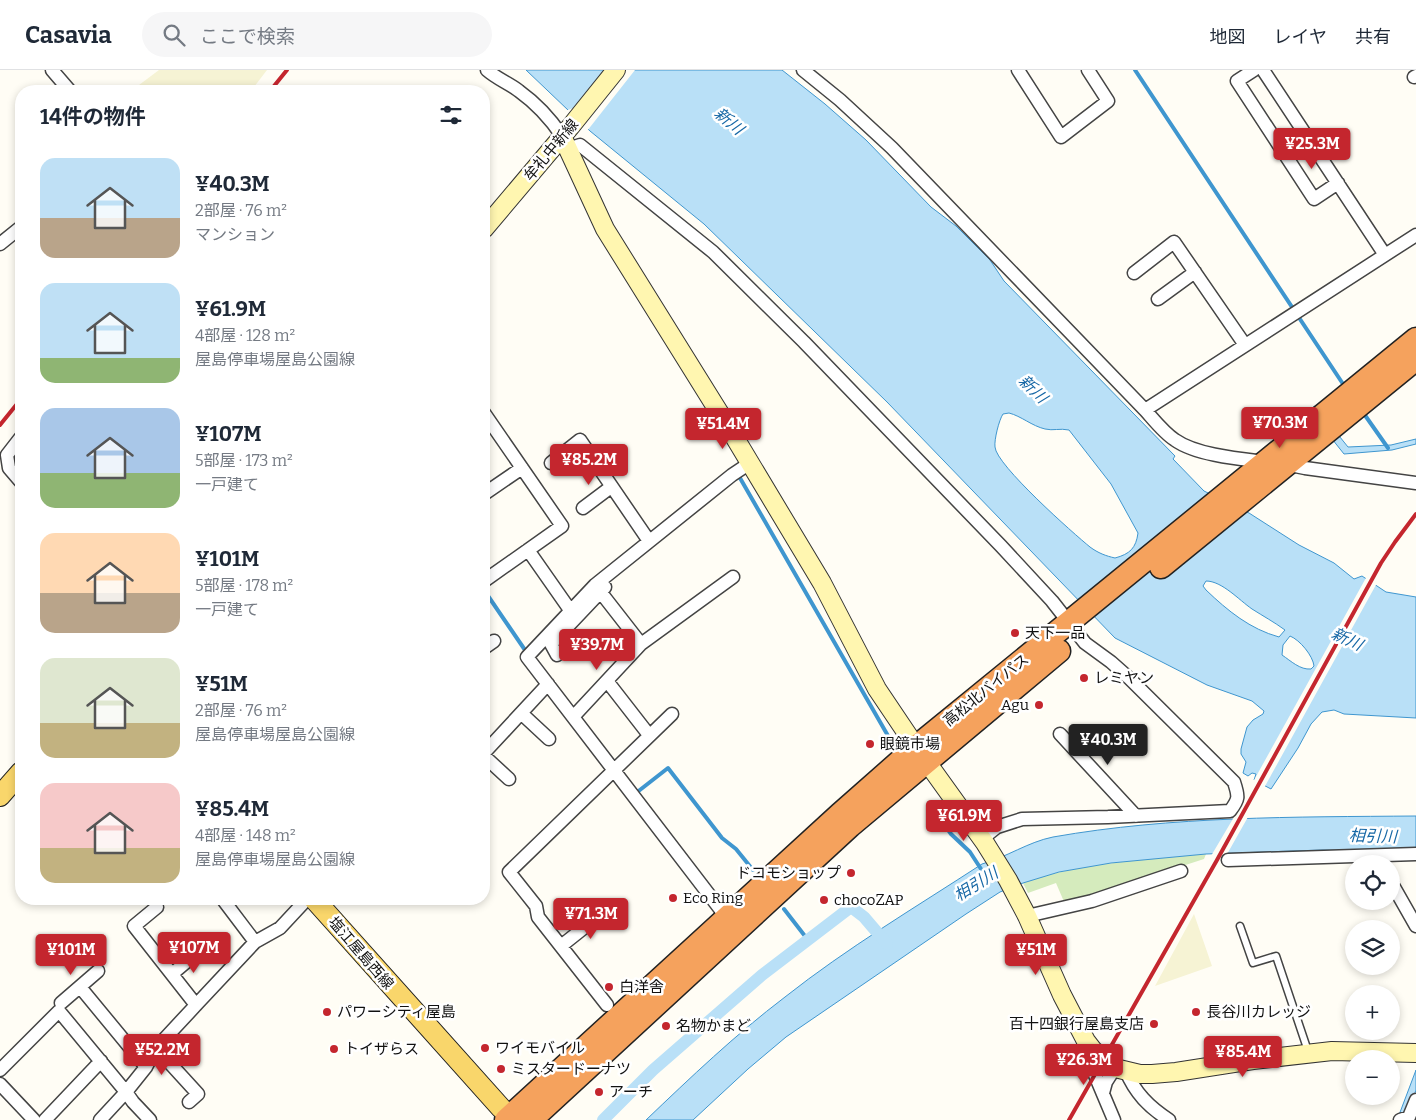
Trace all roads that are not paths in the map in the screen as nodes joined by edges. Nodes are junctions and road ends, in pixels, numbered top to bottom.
1 (487, 70) edge
2 (616, 70) edge
3 (803, 70) edge
4 (1018, 70) edge
5 (1088, 70) edge
6 (1254, 70) edge
7 (1263, 70) edge
8 (60, 72) edge
9 (67, 85) edge
10 (567, 137) junction
11 (1338, 184) junction
12 (490, 222) edge
13 (15, 232) edge
14 (1416, 235) edge
15 (0, 244) edge
16 (1385, 255) junction
17 (1195, 272) junction
18 (1134, 274) dead end
19 (1158, 299) dead end
20 (1416, 339) edge
21 (1245, 345) junction
22 (1416, 359) edge
23 (1145, 410) junction
24 (490, 422) edge
25 (15, 445) edge
26 (551, 463) dead end
27 (750, 463) junction
28 (1272, 466) junction
29 (522, 468) junction
30 (15, 475) edge
31 (1416, 483) edge
32 (612, 487) junction
33 (490, 490) edge
34 (583, 508) dead end
35 (649, 541) junction
36 (528, 550) junction
37 (490, 577) edge
38 (733, 577) dead end
39 (601, 587) junction
40 (570, 610) junction
41 (1076, 627) junction
42 (494, 641) dead end
43 (490, 644) edge
44 (641, 644) junction
45 (557, 655) dead end
46 (607, 681) junction
47 (548, 684) junction
48 (521, 713) junction
49 (672, 714) dead end
50 (573, 717) junction
51 (1060, 734) dead end
52 (649, 736) junction
53 (549, 739) dead end
54 (490, 748) edge
55 (921, 754) junction
56 (490, 761) edge
57 (613, 770) junction
58 (15, 779) edge
59 (509, 779) dead end
60 (0, 796) edge
61 (1136, 816) junction
62 (983, 841) junction
63 (1416, 854) edge
64 (1400, 857) edge
65 (1228, 860) dead end
66 (1345, 860) edge
67 (1181, 871) dead end
68 (1400, 898) edge
69 (227, 905) edge
70 (301, 905) edge
71 (319, 905) edge
72 (158, 907) dead end
73 (605, 911) dead end
74 (1027, 916) junction
75 (727, 918) junction
76 (1240, 926) dead end
77 (1416, 926) edge
78 (255, 942) junction
79 (561, 946) junction
80 (198, 952) dead end
81 (98, 971) dead end
82 (172, 974) junction
83 (80, 987) junction
84 (61, 1003) dead end
85 (196, 1005) junction
86 (607, 1005) dead end
87 (1086, 1041) junction
88 (156, 1048) junction
89 (1416, 1053) edge
90 (1308, 1054) junction
91 (101, 1061) junction
92 (146, 1067) junction
93 (0, 1070) edge
94 (1120, 1070) junction
95 (0, 1084) edge
96 (126, 1092) junction
97 (1103, 1094) junction
98 (1416, 1100) edge
99 (189, 1102) dead end
100 (516, 1119) edge
101 (34, 1120) edge
102 (45, 1120) edge
103 (100, 1120) edge
104 (150, 1120) edge
105 (1114, 1120) edge
106 (1169, 1120) edge
107 (1400, 1120) edge

1 - 10 street
2 - 10 main road, 牟礼中新線
3 - 23 street
4 - 5 street
6 - 11 street
7 - 11 street
8 - 9 street
10 - 12 main road, 牟礼中新線
10 - 27 main road
10 - 41 street
11 - 16 street
13 - 15 street
14 - 16 street
16 - 21 street
17 - 18 street
17 - 19 street
17 - 21 street
20 - 28 highway, 高松北バイパス
21 - 23 street
22 - 28 highway, 高松北バイパス
23 - 28 street
24 - 29 street
25 - 30 street
26 - 32 street
27 - 35 street
27 - 55 main road
28 - 31 street
28 - 41 highway, 高松北バイパス
29 - 33 street
29 - 36 street
32 - 34 street
32 - 35 street
35 - 39 street
36 - 37 street
36 - 40 street
38 - 44 street
39 - 40 street
39 - 44 street
39 - 45 street
40 - 47 street
41 - 55 highway, 高松北バイパス
41 - 61 street
42 - 43 street
44 - 46 street
46 - 50 street
46 - 52 street
47 - 48 street
47 - 50 street
48 - 53 street
48 - 54 street
49 - 52 street
50 - 57 street
51 - 61 street
52 - 57 street
55 - 62 main road
55 - 75 highway, 高松北バイパス
55 - 100 highway, 高松北バイパス
56 - 59 street
57 - 75 street
57 - 79 street
58 - 60 main road
61 - 62 street
62 - 74 main road
63 - 64 street
65 - 66 street
67 - 74 street
68 - 77 street
69 - 78 street
70 - 78 street
71 - 100 main road, 塩江屋島西線
72 - 82 street
73 - 79 street
74 - 87 main road
75 - 100 highway, 高松北バイパス
76 - 90 lane
78 - 85 street
79 - 86 street
80 - 82 street
81 - 83 street
82 - 85 street
83 - 84 street
83 - 92 street
85 - 88 street
87 - 94 main road
87 - 97 street
88 - 92 street
88 - 99 street
89 - 90 main road
90 - 94 main road
91 - 93 street
91 - 96 street
91 - 102 street
92 - 96 street
94 - 97 street
94 - 106 street
95 - 101 street
96 - 103 street
96 - 104 street
97 - 105 street
98 - 107 street

